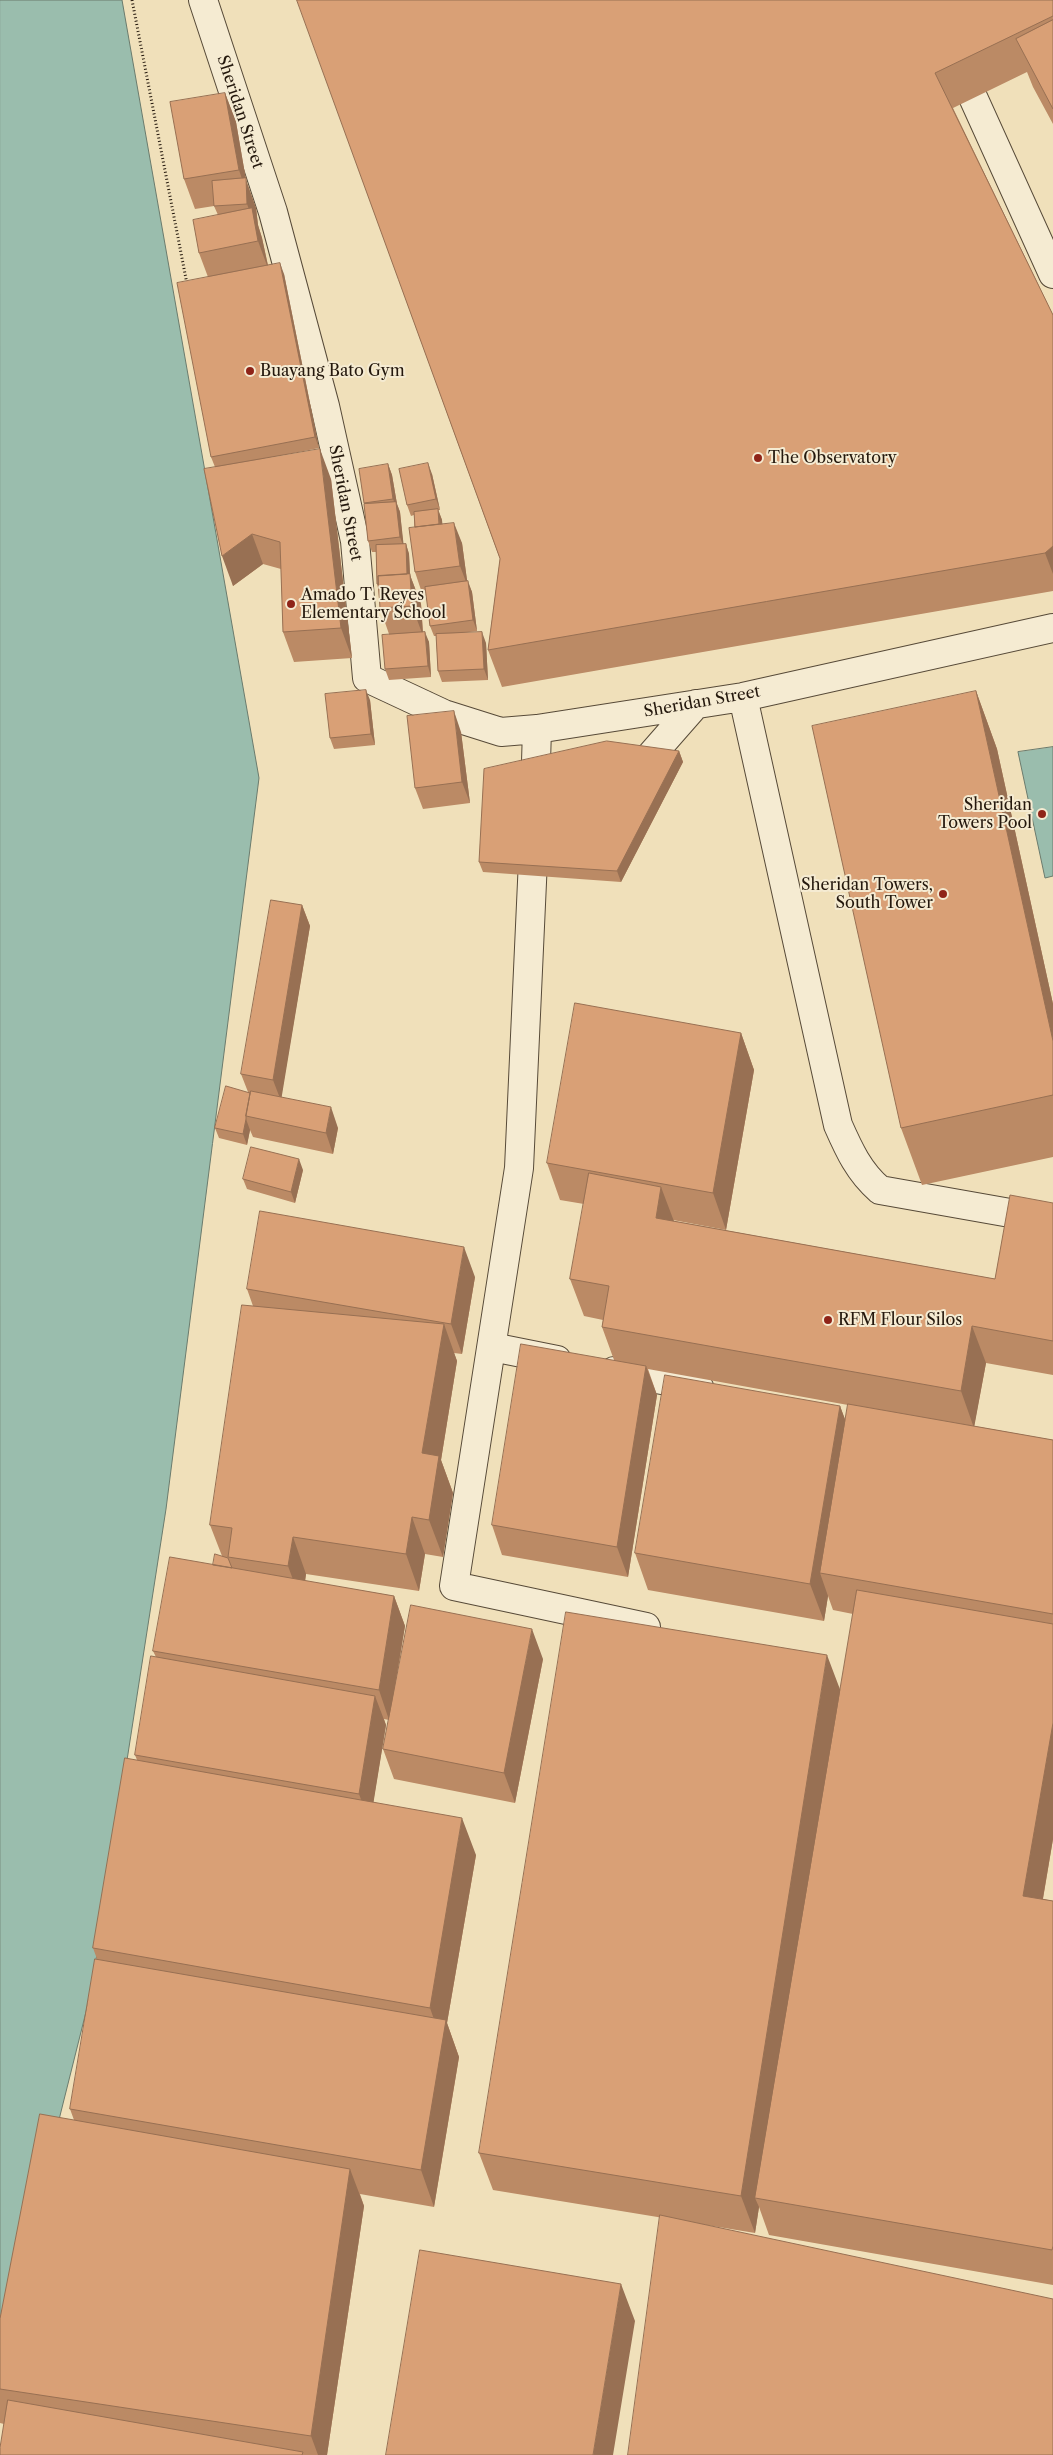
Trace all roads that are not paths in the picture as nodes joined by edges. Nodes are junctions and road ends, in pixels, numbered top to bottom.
1 (203, 0) edge
2 (929, 0) edge
3 (1053, 274) edge
4 (1053, 628) edge
5 (743, 697) junction
6 (696, 704) junction
7 (537, 729) junction
8 (614, 797) edge
9 (558, 862) edge
10 (532, 891) junction
11 (1027, 1216) edge
12 (492, 1347) junction
13 (724, 1392) edge
14 (672, 1632) edge

1 - 7 street, Sheridan Street
2 - 3 street
4 - 5 street, Sheridan Street
5 - 6 street, Sheridan Street
5 - 11 street
6 - 7 street, Sheridan Street
6 - 8 street
7 - 10 street
9 - 10 street
10 - 12 street
12 - 13 street
12 - 14 street

